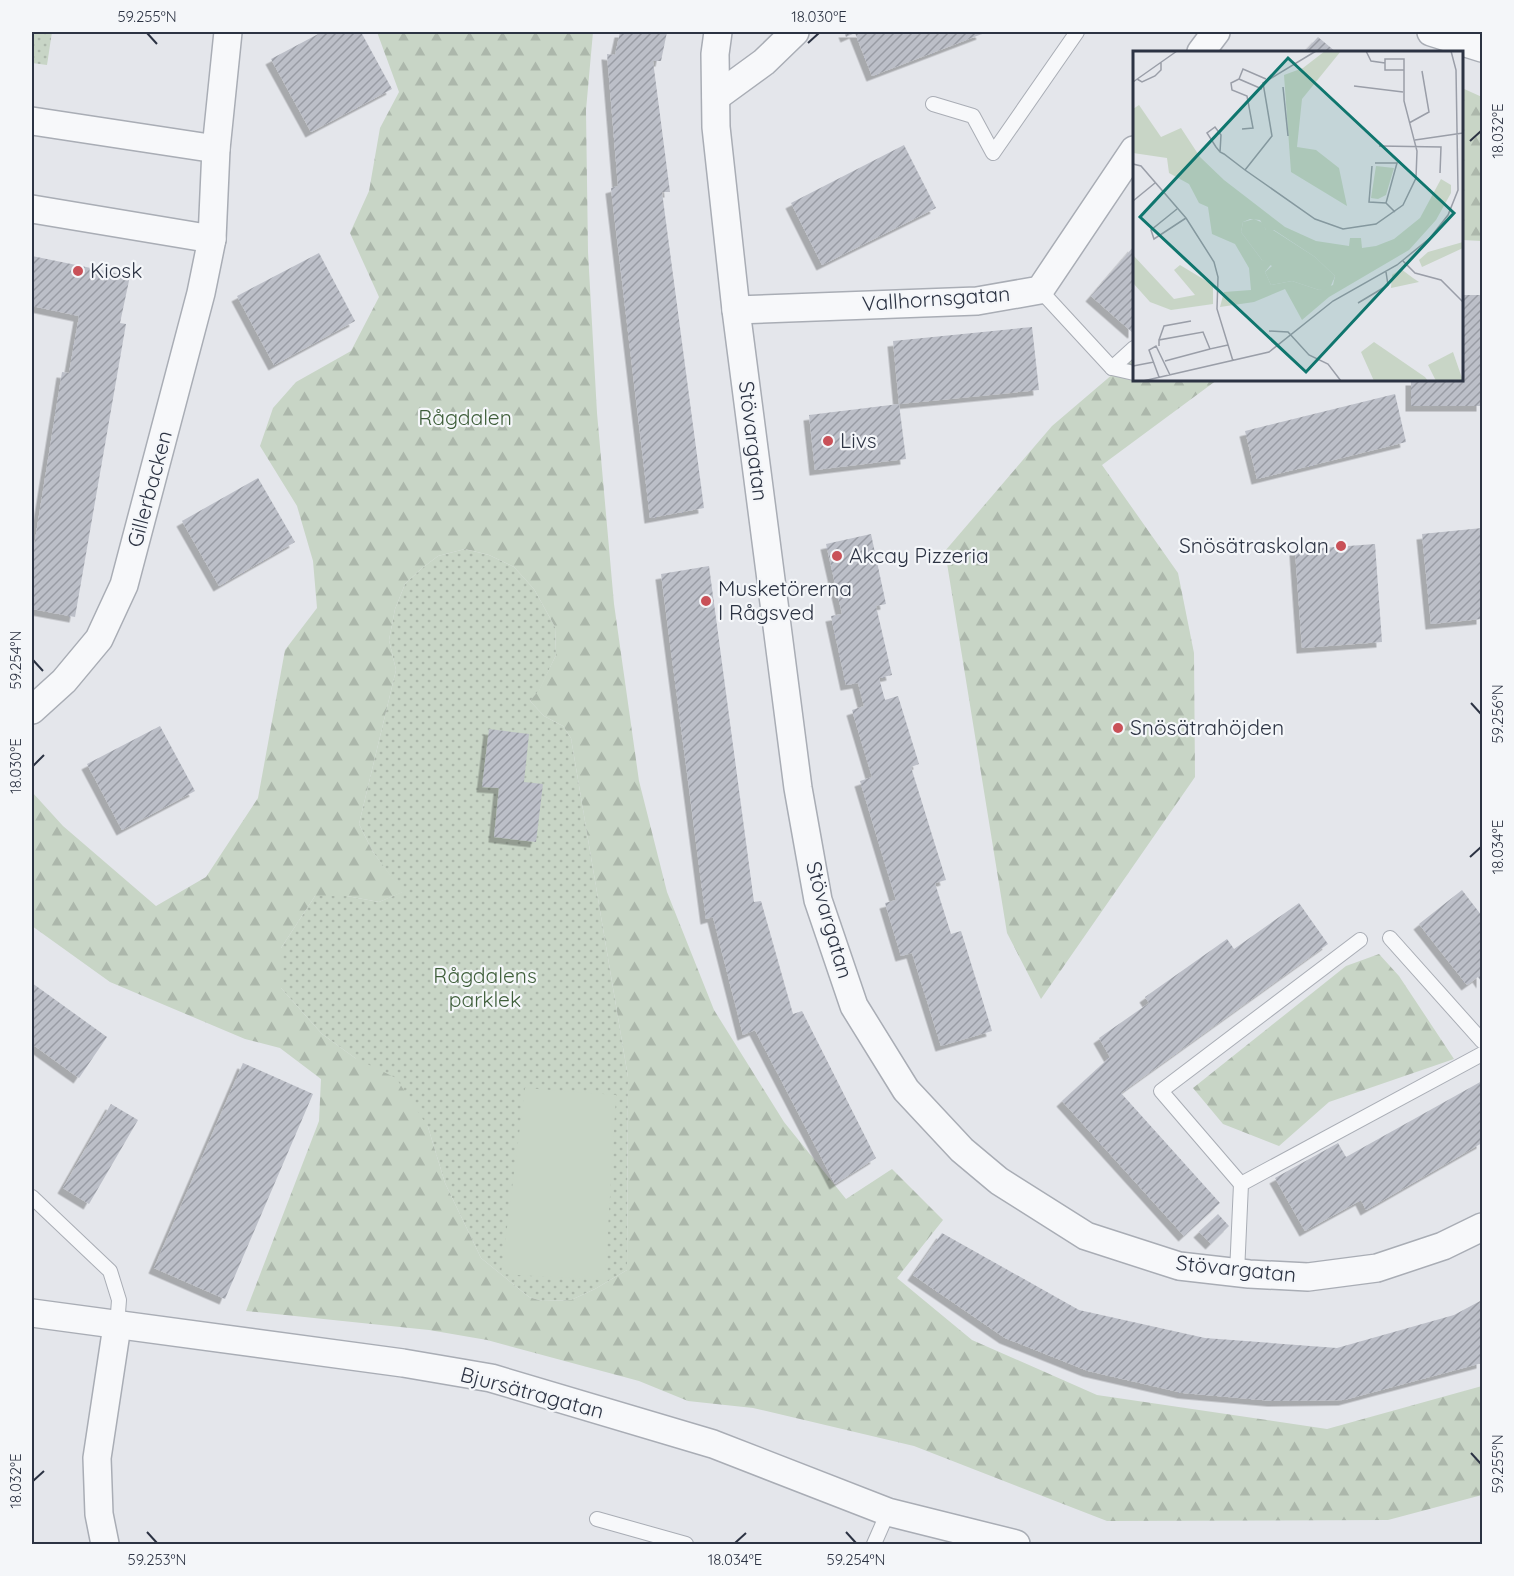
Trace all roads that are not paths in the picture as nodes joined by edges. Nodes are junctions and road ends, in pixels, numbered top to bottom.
1 (228, 32) edge
2 (718, 32) edge
3 (795, 32) edge
4 (1077, 32) edge
5 (1216, 32) edge
6 (1431, 32) edge
7 (1482, 48) edge
8 (1202, 51) edge
9 (716, 97) junction
10 (933, 104) dead end
11 (32, 121) edge
12 (216, 149) junction
13 (1133, 151) edge
14 (32, 209) edge
15 (212, 239) junction
16 (1040, 290) junction
17 (736, 310) junction
18 (1133, 349) edge
19 (1112, 368) junction
20 (1133, 373) edge
21 (32, 710) edge
22 (1390, 938) dead end
23 (1360, 940) dead end
24 (1482, 1041) edge
25 (1482, 1054) edge
26 (1241, 1184) junction
27 (32, 1197) edge
28 (1482, 1227) edge
29 (1237, 1273) junction
30 (32, 1313) edge
31 (117, 1326) junction
32 (888, 1512) junction
33 (597, 1519) dead end
34 (105, 1545) edge
35 (686, 1545) edge
36 (874, 1545) edge
37 (1016, 1545) edge

1 - 12 street, Gillerbacken
2 - 9 street, Stövargatan
3 - 9 street
4 - 10 lane
5 - 8 street
6 - 7 street
9 - 17 street, Stövargatan
11 - 12 street
12 - 15 street, Gillerbacken
13 - 16 street, Vallhornsgatan
14 - 15 street
15 - 21 street, Gillerbacken
16 - 17 street, Vallhornsgatan
16 - 19 lane
17 - 29 street, Stövargatan
18 - 19 lane
19 - 20 lane
22 - 24 lane
23 - 26 lane
25 - 26 lane
26 - 29 lane
27 - 31 lane
28 - 29 street, Stövargatan
30 - 31 street, Bjursätragatan
31 - 32 street, Bjursätragatan
31 - 34 street
32 - 36 lane
32 - 37 street, Bjursätragatan
33 - 35 lane

